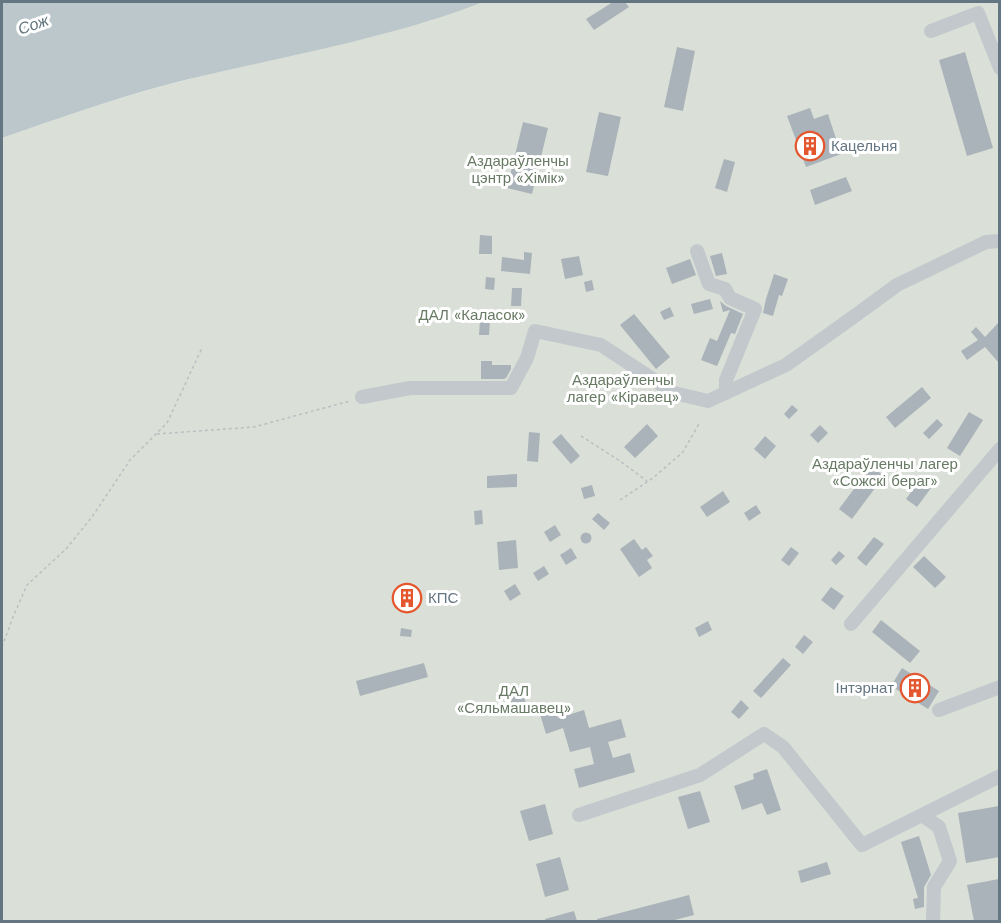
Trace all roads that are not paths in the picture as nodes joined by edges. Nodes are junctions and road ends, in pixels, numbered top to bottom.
1 (931, 31) dead end
2 (999, 68) edge
3 (999, 241) edge
4 (697, 251) dead end
5 (726, 393) junction
6 (362, 397) road end
7 (999, 449) edge
8 (851, 624) dead end
9 (999, 687) edge
10 (939, 710) dead end
11 (999, 776) edge
12 (922, 815) junction
13 (579, 816) dead end
14 (934, 921) edge

1 - 2 street
3 - 5 street
4 - 5 street
5 - 6 street
7 - 8 street
9 - 10 street
11 - 12 street
12 - 13 street
12 - 14 street

